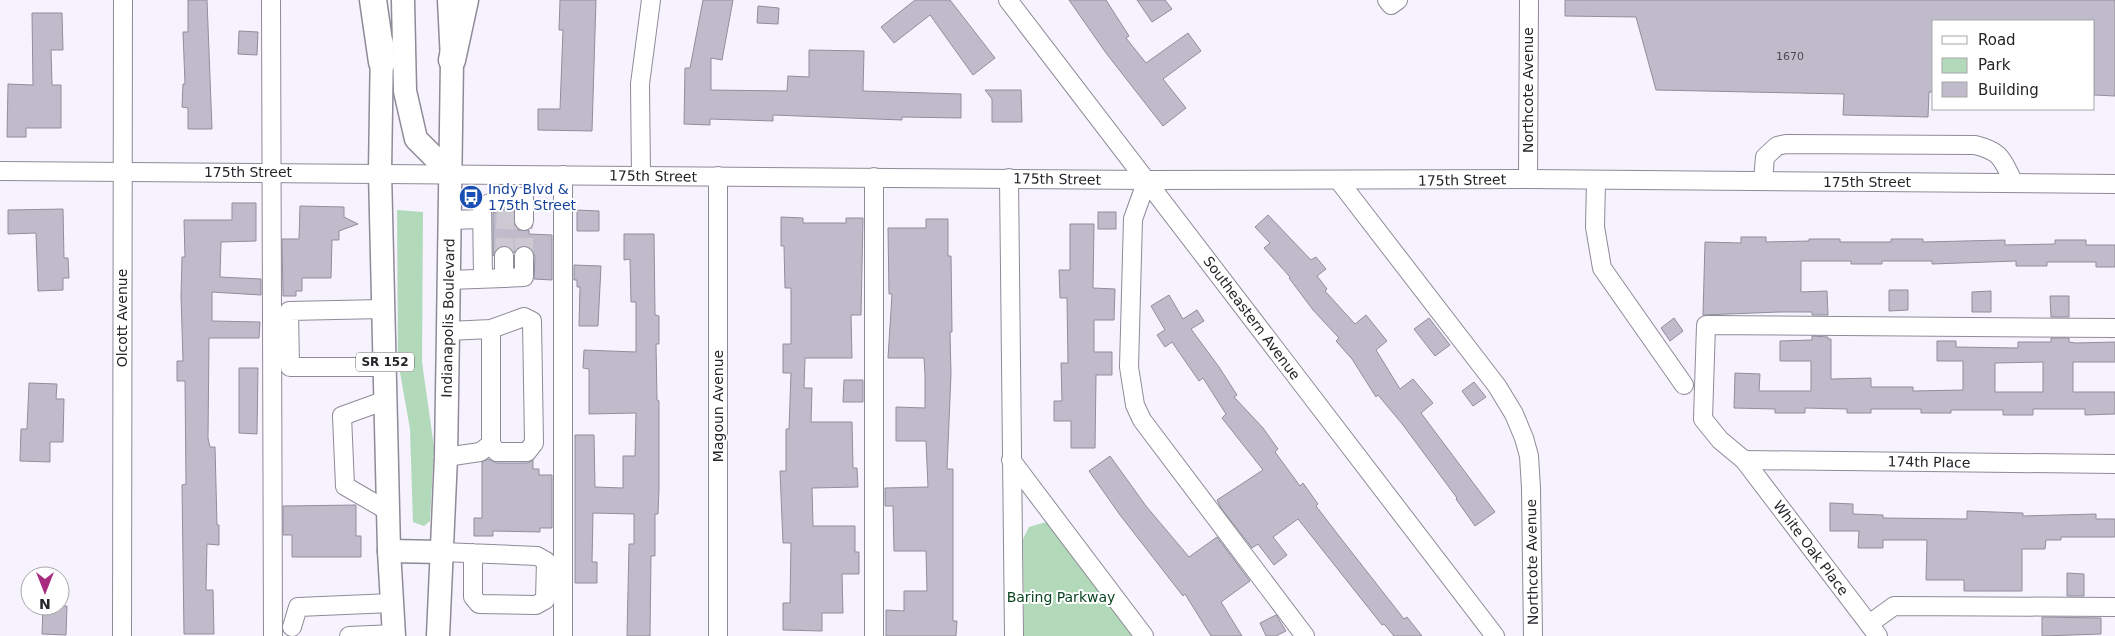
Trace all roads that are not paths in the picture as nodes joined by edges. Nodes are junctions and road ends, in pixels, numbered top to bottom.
1 (123, 0) edge
2 (271, 0) edge
3 (373, 0) edge
4 (381, 0) edge
5 (403, 0) edge
6 (449, 0) edge
7 (465, 0) edge
8 (652, 0) edge
9 (1008, 0) edge
10 (1528, 0) edge
11 (452, 60) junction
12 (382, 62) junction
13 (0, 170) edge
14 (122, 172) junction
15 (270, 172) junction
16 (380, 172) junction
17 (451, 174) junction
18 (505, 175) junction
19 (564, 175) junction
20 (641, 176) junction
21 (718, 176) junction
22 (874, 177) junction
23 (1008, 178) junction
24 (1528, 179) junction
25 (1147, 180) junction
26 (1596, 180) junction
27 (1339, 181) junction
28 (1763, 181) junction
29 (2014, 183) junction
30 (2115, 184) edge
31 (506, 202) junction
32 (482, 219) junction
33 (450, 220) junction
34 (524, 221) tunnel mouth
35 (504, 256) tunnel mouth
36 (524, 256) tunnel mouth
37 (483, 277) junction
38 (504, 278) junction
39 (449, 280) junction
40 (383, 309) junction
41 (2115, 328) edge
42 (491, 329) junction
43 (448, 331) junction
44 (385, 366) junction
45 (1684, 385) dead end
46 (386, 400) junction
47 (491, 444) junction
48 (446, 457) junction
49 (1011, 460) junction
50 (1744, 460) junction
51 (2115, 464) edge
52 (388, 511) junction
53 (389, 551) junction
54 (442, 552) junction
55 (473, 553) junction
56 (554, 561) junction
57 (392, 603) junction
58 (361, 605) junction
59 (2115, 607) edge
60 (292, 627) dead end
61 (1873, 630) edge
62 (394, 635) edge
63 (122, 636) edge
64 (273, 636) edge
65 (348, 636) edge
66 (361, 636) edge
67 (438, 636) edge
68 (563, 636) edge
69 (718, 636) edge
70 (874, 636) edge
71 (1014, 636) edge
72 (1144, 636) edge
73 (1305, 636) edge
74 (1495, 636) edge
75 (1533, 636) edge

1 - 14 street, Olcott Avenue
2 - 15 street
3 - 12 highway
4 - 12 main road, SR 152
5 - 17 main road
6 - 11 main road, Indianapolis Boulevard
7 - 11 highway
8 - 20 street
9 - 25 street, Southeastern Avenue
10 - 24 street, Northcote Avenue
11 - 17 main road, Indianapolis Boulevard
12 - 16 main road, SR 152
13 - 14 street, 175th Street
14 - 15 street, 175th Street
14 - 63 street, Olcott Avenue
15 - 16 street, 175th Street
15 - 64 street
16 - 17 street, 175th Street
16 - 40 main road, SR 152
17 - 18 street, 175th Street
17 - 33 main road, Indianapolis Boulevard
18 - 19 street, 175th Street
18 - 31 street
19 - 20 street, 175th Street
19 - 56 street
20 - 21 street, 175th Street
21 - 22 street, 175th Street
21 - 69 street, Magoun Avenue
22 - 23 street, 175th Street
22 - 70 street
23 - 25 street, 175th Street
23 - 49 street
24 - 26 street, 175th Street
24 - 27 street, 175th Street
25 - 27 street, 175th Street
25 - 73 street
25 - 74 street, Southeastern Avenue
26 - 28 street, 175th Street
26 - 45 street
27 - 75 street, Northcote Avenue
28 - 29 street, 175th Street
28 - 29 street
29 - 30 street, 175th Street
31 - 32 street
31 - 34 street
32 - 33 street
32 - 37 street
33 - 39 main road, Indianapolis Boulevard
35 - 38 street
36 - 38 street
37 - 38 street
37 - 39 street
39 - 43 main road, Indianapolis Boulevard
40 - 44 main road, SR 152
40 - 44 street
41 - 50 street, White Oak Place
42 - 43 street
42 - 47 street
42 - 47 street
43 - 48 main road, Indianapolis Boulevard
44 - 46 main road, SR 152
46 - 52 main road, SR 152
46 - 52 street
47 - 48 street
48 - 54 main road, Indianapolis Boulevard
49 - 71 street
49 - 72 street
50 - 51 street, 174th Place
50 - 61 street, White Oak Place
52 - 53 main road, SR 152
53 - 54 main road
53 - 57 main road, SR 152
54 - 55 street
54 - 67 main road, Indianapolis Boulevard
55 - 56 street
55 - 56 street
56 - 68 street
57 - 58 street
57 - 62 main road, SR 152
58 - 60 street
58 - 66 street
59 - 61 street
62 - 66 street
65 - 66 street

